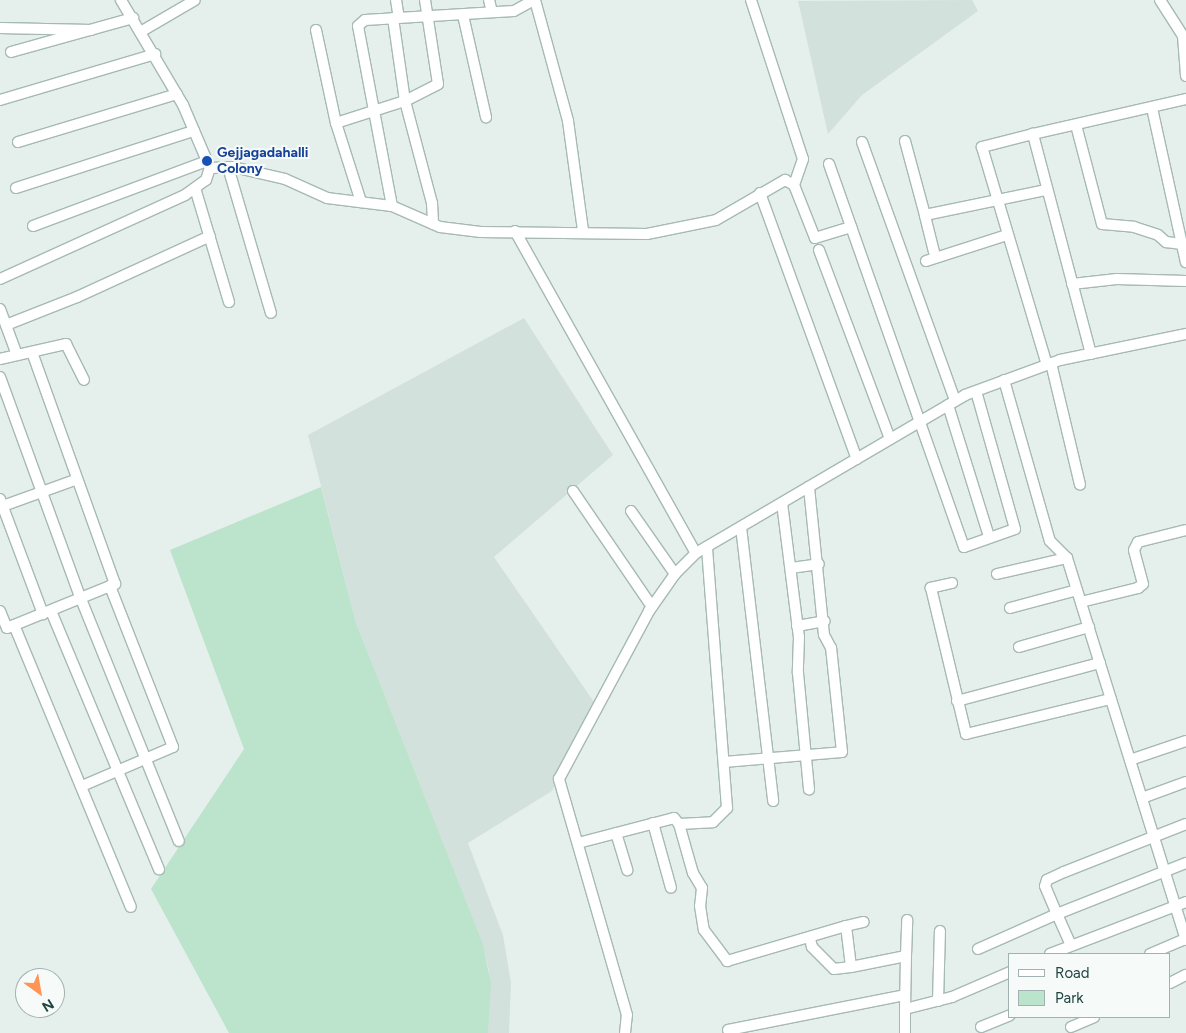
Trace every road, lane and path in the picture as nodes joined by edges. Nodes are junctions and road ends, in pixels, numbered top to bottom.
1 (121, 0) edge
2 (195, 0) edge
3 (396, 0) edge
4 (425, 0) edge
5 (489, 0) edge
6 (535, 0) edge
7 (751, 0) edge
8 (1160, 0) edge
9 (492, 12) junction
10 (463, 15) junction
11 (427, 16) junction
12 (133, 18) junction
13 (396, 18) junction
14 (0, 28) edge
15 (316, 30) dead end
16 (93, 31) junction
17 (142, 31) junction
18 (11, 52) dead end
19 (1185, 52) edge
20 (155, 54) junction
21 (1186, 76) edge
22 (176, 94) junction
23 (1186, 99) edge
24 (0, 100) edge
25 (406, 101) junction
26 (1152, 108) junction
27 (372, 110) junction
28 (486, 117) dead end
29 (336, 123) junction
30 (1076, 125) junction
31 (194, 131) junction
32 (1034, 134) junction
33 (905, 141) dead end
34 (18, 142) dead end
35 (862, 142) dead end
36 (829, 164) dead end
37 (209, 165) junction
38 (228, 167) junction
39 (794, 185) junction
40 (16, 188) dead end
41 (196, 188) junction
42 (1046, 190) junction
43 (760, 193) junction
44 (996, 198) junction
45 (361, 202) junction
46 (392, 206) junction
47 (925, 215) junction
48 (433, 224) junction
49 (33, 226) dead end
50 (851, 228) junction
51 (583, 230) junction
52 (515, 231) junction
53 (1007, 235) junction
54 (210, 236) junction
55 (1182, 244) junction
56 (818, 250) dead end
57 (934, 252) dead end
58 (926, 262) dead end
59 (1186, 262) edge
60 (0, 279) edge
61 (1186, 281) edge
62 (1072, 284) junction
63 (229, 302) dead end
64 (0, 309) edge
65 (271, 313) dead end
66 (6, 325) junction
67 (1186, 334) edge
68 (32, 352) junction
69 (1091, 354) junction
70 (17, 355) junction
71 (0, 360) edge
72 (1049, 364) junction
73 (0, 377) edge
74 (84, 380) dead end
75 (1004, 380) junction
76 (976, 391) junction
77 (951, 403) junction
78 (921, 421) junction
79 (890, 439) junction
80 (857, 458) junction
81 (75, 480) junction
82 (1080, 485) dead end
83 (809, 487) junction
84 (573, 491) dead end
85 (40, 492) junction
86 (782, 503) junction
87 (1, 504) edge
88 (631, 512) dead end
89 (742, 527) junction
90 (1186, 530) edge
91 (989, 537) junction
92 (707, 548) junction
93 (696, 554) junction
94 (1067, 558) junction
95 (818, 564) junction
96 (791, 568) junction
97 (675, 574) junction
98 (997, 574) dead end
99 (952, 583) dead end
100 (110, 586) junction
101 (1077, 590) junction
102 (81, 599) junction
103 (1081, 602) junction
104 (652, 607) junction
105 (1010, 608) dead end
106 (0, 611) edge
107 (47, 612) junction
108 (825, 621) junction
109 (14, 626) junction
110 (797, 626) junction
111 (1089, 627) junction
112 (1018, 647) dead end
113 (1100, 663) junction
114 (1111, 699) junction
115 (957, 701) junction
116 (1186, 741) edge
117 (806, 755) junction
118 (147, 760) junction
119 (768, 760) junction
120 (1130, 760) junction
121 (724, 762) junction
122 (119, 772) junction
123 (1186, 782) edge
124 (82, 786) junction
125 (809, 788) dead end
126 (1142, 798) junction
127 (773, 801) dead end
128 (653, 823) junction
129 (679, 824) junction
130 (1186, 824) edge
131 (616, 833) junction
132 (1153, 835) junction
133 (179, 841) dead end
134 (578, 843) junction
135 (1186, 863) edge
136 (159, 869) dead end
137 (627, 870) dead end
138 (1164, 871) junction
139 (671, 888) dead end
140 (1186, 902) edge
141 (1174, 906) junction
142 (131, 907) dead end
143 (1057, 914) junction
144 (907, 920) dead end
145 (864, 922) dead end
146 (846, 926) junction
147 (940, 930) dead end
148 (810, 939) junction
149 (1186, 940) edge
150 (1071, 945) junction
151 (978, 949) dead end
152 (1052, 953) edge
153 (1153, 953) edge
154 (906, 956) junction
155 (852, 967) junction
156 (1008, 973) edge
157 (1186, 975) edge
158 (1171, 982) edge
159 (905, 994) junction
160 (938, 1001) junction
161 (904, 1009) junction
162 (1008, 1016) edge
163 (1092, 1018) edge
164 (981, 1027) dead end
165 (728, 1030) dead end
166 (1071, 1030) edge
167 (625, 1033) edge
168 (905, 1033) edge

1 - 12 street
2 - 17 street
3 - 13 street
4 - 11 street
5 - 9 street
6 - 9 street
6 - 51 street
7 - 39 street
8 - 19 street
9 - 10 street
10 - 11 street
10 - 28 street
11 - 13 street
11 - 25 street
12 - 16 street
12 - 17 street
13 - 25 street
13 - 27 street
14 - 16 street
15 - 29 street
16 - 18 street
17 - 20 street
19 - 21 street
20 - 22 street
20 - 24 street
22 - 31 street
22 - 34 street
23 - 26 street
25 - 27 street
25 - 48 street
26 - 30 street
26 - 55 street
27 - 29 street
27 - 46 street
29 - 45 street
30 - 32 street
30 - 55 street
31 - 37 street
31 - 40 street
32 - 42 street
32 - 44 street
33 - 47 street
35 - 77 street
36 - 50 street
37 - 38 street
37 - 41 street
37 - 49 street
38 - 45 street
38 - 65 street
39 - 43 street
39 - 50 street
41 - 54 street
41 - 60 street
42 - 44 street
42 - 62 street
43 - 51 street
43 - 80 street
44 - 47 street
44 - 53 street
45 - 46 street
46 - 48 street
47 - 57 street
48 - 52 street
50 - 78 street
51 - 52 street
52 - 93 street
53 - 58 street
53 - 72 street
54 - 63 street
54 - 66 street
55 - 59 street
56 - 79 street
61 - 62 street
62 - 69 street
64 - 66 street
66 - 70 street
67 - 69 street
68 - 70 street
68 - 74 street
68 - 81 street
69 - 72 street
70 - 71 street
72 - 75 street
72 - 82 street
73 - 85 street
75 - 76 street
75 - 94 street
76 - 77 street
76 - 91 street
77 - 78 street
77 - 91 street
78 - 79 street
78 - 91 street
79 - 80 street
80 - 83 street
81 - 85 street
81 - 100 street
83 - 86 street
83 - 95 street
84 - 104 street
85 - 87 street
85 - 102 street
86 - 89 street
86 - 96 street
87 - 107 street
88 - 97 street
89 - 92 street
89 - 119 street
90 - 103 street
92 - 93 street
92 - 121 street
93 - 97 street
94 - 98 street
94 - 101 street
95 - 96 street
95 - 108 street
96 - 110 street
97 - 104 street
99 - 115 street
100 - 102 street
100 - 118 street
101 - 103 street
101 - 105 street
102 - 107 street
102 - 118 street
103 - 111 street
104 - 134 street
106 - 109 street
107 - 109 street
107 - 122 street
108 - 110 street
108 - 117 street
109 - 124 street
110 - 117 street
111 - 112 street
111 - 113 street
113 - 114 street
113 - 115 street
114 - 115 street
114 - 120 street
116 - 120 street
117 - 119 street
117 - 125 street
118 - 122 street
118 - 133 street
119 - 121 street
119 - 127 street
120 - 126 street
121 - 129 street
122 - 124 street
122 - 136 street
123 - 126 street
124 - 142 street
126 - 132 street
128 - 129 street
128 - 131 street
128 - 139 street
129 - 148 street
130 - 132 street
131 - 134 street
131 - 137 street
132 - 138 street
132 - 143 street
134 - 167 street
135 - 138 street
138 - 141 street
138 - 143 street
140 - 141 street
141 - 149 street
141 - 150 street
143 - 150 street
143 - 151 street
144 - 154 street
145 - 146 street
146 - 148 street
146 - 155 street
147 - 160 street
148 - 155 street
149 - 153 street
150 - 152 street
154 - 155 street
154 - 159 street
156 - 160 street
157 - 158 street
159 - 161 street
159 - 165 street
160 - 161 street
161 - 168 street
162 - 164 street
163 - 166 street

